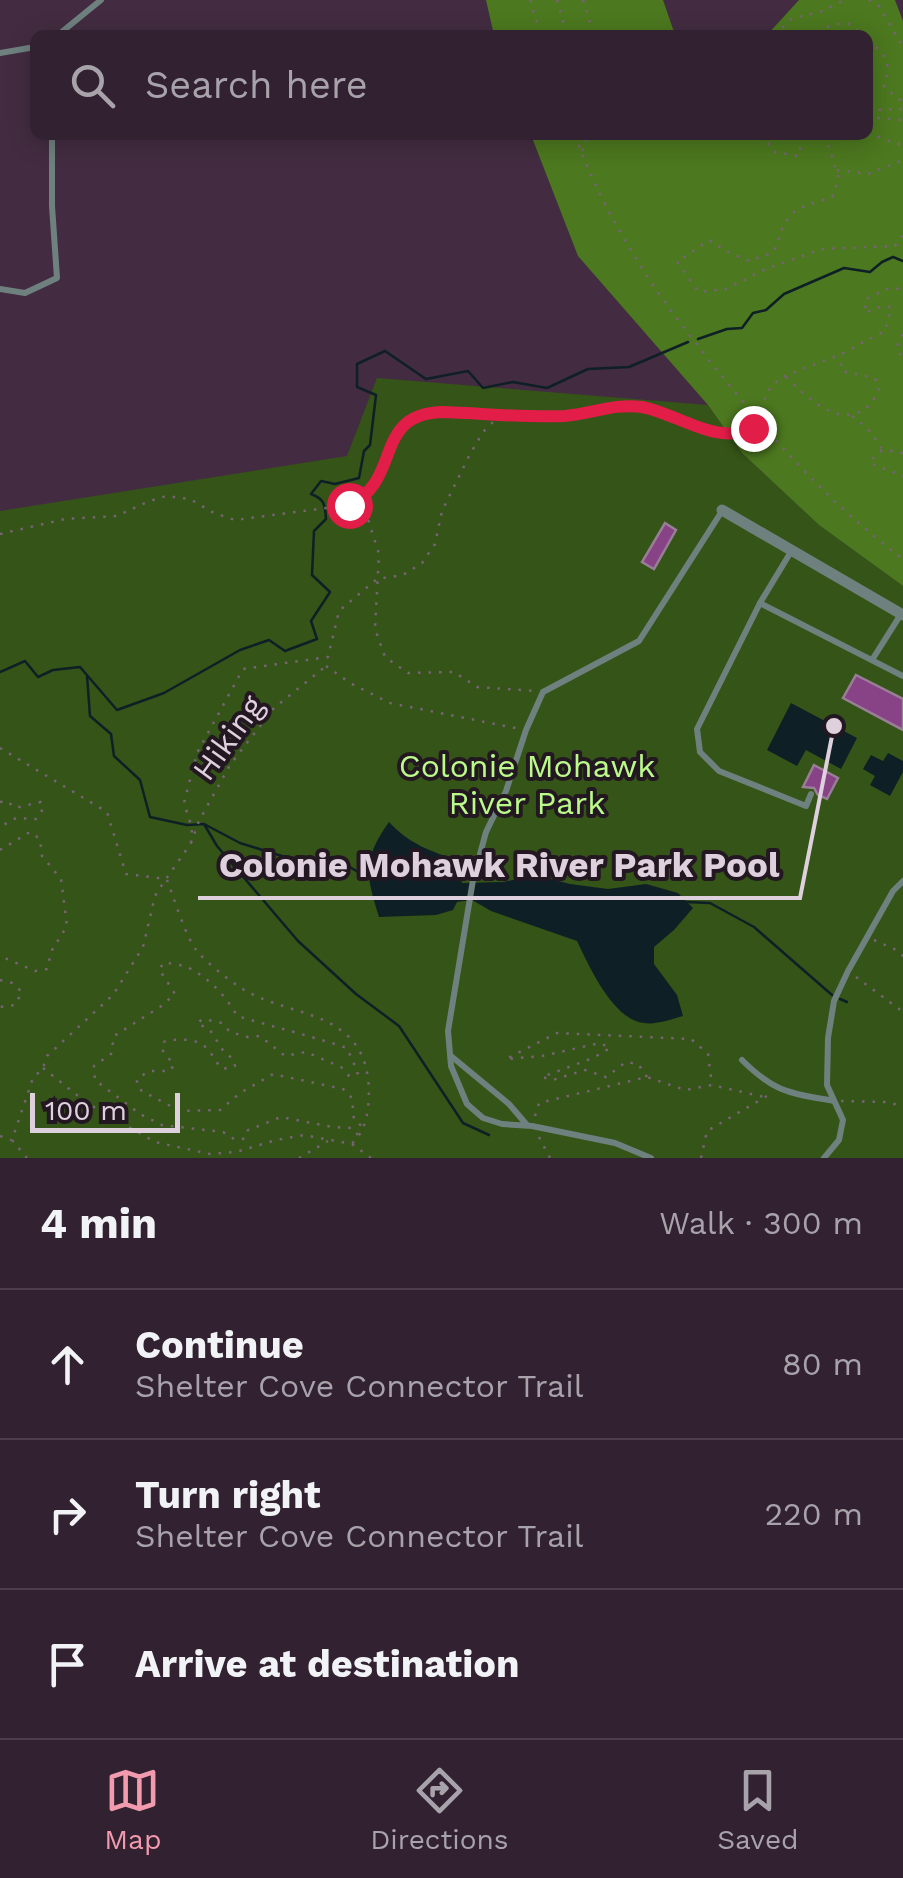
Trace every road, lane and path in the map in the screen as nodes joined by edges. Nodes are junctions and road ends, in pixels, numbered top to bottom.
1 (101, 0) edge
2 (530, 0) edge
3 (557, 0) edge
4 (583, 0) edge
5 (845, 0) edge
6 (869, 0) edge
7 (64, 30) edge
8 (539, 30) edge
9 (566, 30) edge
10 (592, 30) edge
11 (780, 30) edge
12 (823, 30) edge
13 (856, 30) edge
14 (873, 45) edge
15 (30, 46) edge
16 (903, 47) edge
17 (0, 53) edge
18 (903, 102) edge
19 (903, 110) edge
20 (873, 111) edge
21 (873, 115) edge
22 (903, 120) edge
23 (873, 135) edge
24 (52, 140) edge
25 (577, 140) edge
26 (586, 140) edge
27 (764, 140) edge
28 (799, 140) edge
29 (827, 140) edge
30 (903, 144) edge
31 (582, 152) junction
32 (903, 160) edge
33 (836, 170) junction
34 (903, 235) edge
35 (0, 289) edge
36 (903, 289) edge
37 (903, 334) edge
38 (839, 355) junction
39 (903, 361) edge
40 (785, 376) junction
41 (500, 414) junction
42 (851, 415) junction
43 (760, 423) junction
44 (882, 450) junction
45 (903, 453) edge
46 (903, 476) edge
47 (362, 498) junction
48 (722, 510) joint
49 (0, 534) edge
50 (793, 549) junction
51 (903, 559) edge
52 (378, 579) junction
53 (760, 603) junction
54 (902, 614) edge
55 (328, 657) junction
56 (872, 660) junction
57 (326, 666) junction
58 (903, 676) edge
59 (543, 692) junction
60 (526, 730) junction
61 (0, 748) edge
62 (811, 794) dead end
63 (0, 802) edge
64 (0, 827) edge
65 (191, 843) junction
66 (0, 850) edge
67 (166, 879) junction
68 (903, 881) edge
69 (868, 937) junction
70 (903, 948) edge
71 (896, 950) junction
72 (0, 956) edge
73 (903, 956) edge
74 (848, 971) junction
75 (0, 980) edge
76 (0, 1007) edge
77 (903, 1012) edge
78 (450, 1054) junction
79 (742, 1060) dead end
80 (43, 1068) junction
81 (647, 1077) junction
82 (712, 1085) junction
83 (779, 1089) junction
84 (764, 1097) junction
85 (835, 1101) junction
86 (903, 1106) edge
87 (530, 1126) junction
88 (363, 1127) junction
89 (358, 1135) junction
90 (0, 1136) edge
91 (243, 1139) junction
92 (12, 1140) junction
93 (329, 1140) junction
94 (352, 1144) junction
95 (249, 1148) junction
96 (302, 1157) edge
97 (27, 1158) edge
98 (371, 1158) edge
99 (550, 1158) edge
100 (651, 1158) edge
101 (701, 1158) edge
102 (824, 1158) edge

1 - 7 lane
2 - 8 path
3 - 9 path
4 - 10 path
5 - 11 path
6 - 16 path
12 - 13 path
14 - 18 path
15 - 17 lane
19 - 20 path
21 - 22 path
23 - 30 path
24 - 35 lane
25 - 31 path
26 - 31 path
27 - 28 path
29 - 33 path
31 - 43 path
32 - 33 path
33 - 34 path
36 - 38 path
37 - 39 path
38 - 40 path
38 - 42 path
40 - 42 path
40 - 43 path
41 - 43 path
41 - 47 path
41 - 52 path
42 - 44 path
43 - 51 path
44 - 45 path
44 - 46 path
47 - 49 path
47 - 52 path
48 - 50 street
48 - 59 lane
50 - 53 lane
50 - 54 street
52 - 55 path
52 - 59 path
53 - 56 lane
53 - 62 lane
54 - 56 lane
55 - 57 path
55 - 65 path
56 - 58 lane
57 - 60 path
57 - 65 path, Hiking
59 - 60 lane
60 - 78 lane
61 - 67 path
63 - 64 path
65 - 67 path, Hiking
66 - 72 path
67 - 80 path, Hiking
67 - 88 path
68 - 69 lane
69 - 71 path
69 - 74 lane
70 - 71 path
71 - 73 path
74 - 77 path
74 - 85 lane
75 - 76 path
78 - 87 lane
78 - 87 lane
79 - 83 lane
80 - 92 path, Hiking
80 - 95 path
81 - 82 path
81 - 82 path
81 - 87 path
82 - 84 path
83 - 84 path
83 - 85 lane
84 - 101 path
85 - 86 path
85 - 102 lane
87 - 99 path
87 - 100 lane
88 - 89 path
88 - 91 path
89 - 91 path
89 - 94 path
90 - 92 path
91 - 95 path
92 - 97 path
93 - 94 path
93 - 95 path
93 - 96 path
94 - 98 path

